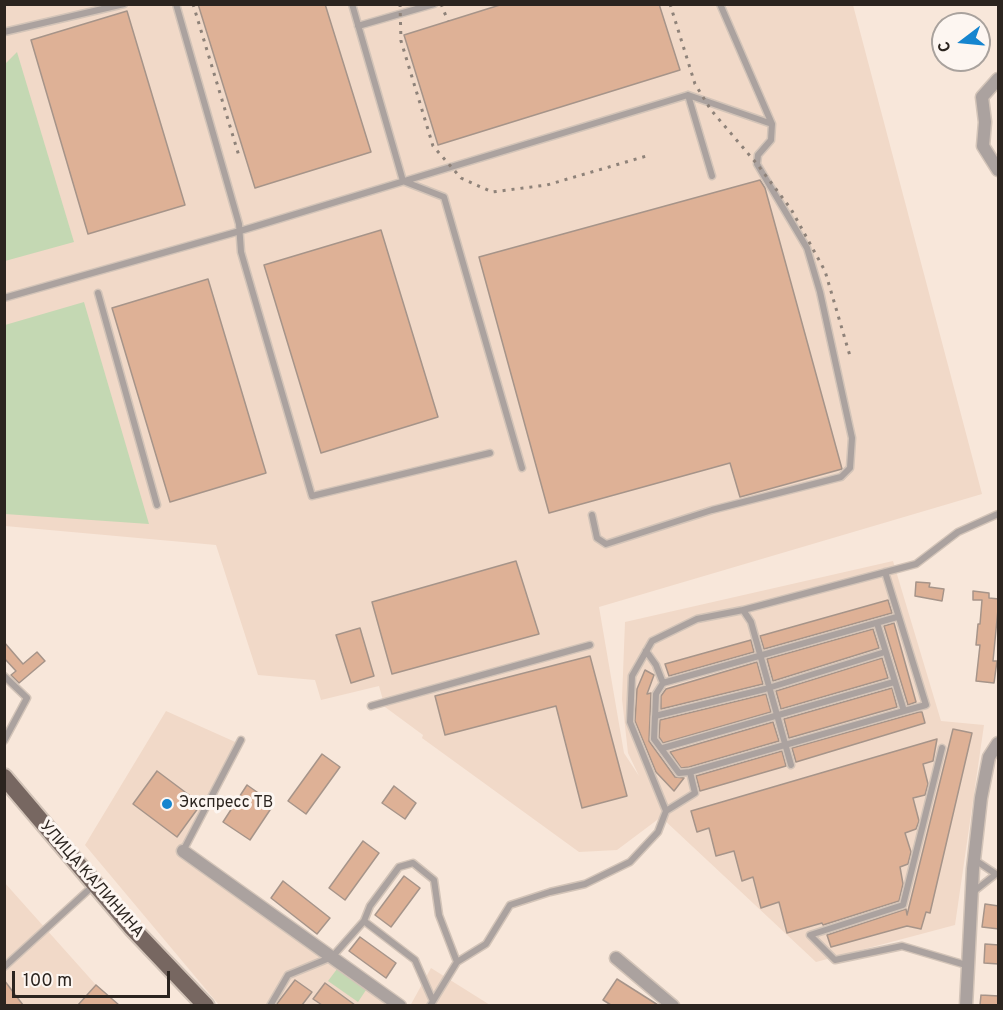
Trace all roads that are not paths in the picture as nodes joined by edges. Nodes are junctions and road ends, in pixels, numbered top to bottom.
1 (124, 4) edge
2 (176, 4) edge
3 (352, 4) edge
4 (434, 4) edge
5 (720, 4) edge
6 (358, 26) junction
7 (4, 32) edge
8 (999, 80) edge
9 (688, 95) junction
10 (772, 124) junction
11 (998, 164) edge
12 (712, 176) dead end
13 (403, 182) junction
14 (240, 231) junction
15 (98, 293) dead end
16 (4, 298) edge
17 (490, 453) dead end
18 (522, 468) dead end
19 (157, 505) dead end
20 (999, 514) edge
21 (592, 515) dead end
22 (885, 572) junction
23 (743, 610) junction
24 (897, 617) junction
25 (876, 623) junction
26 (590, 645) dead end
27 (646, 651) junction
28 (885, 652) junction
29 (760, 657) junction
30 (4, 676) edge
31 (663, 682) junction
32 (894, 682) junction
33 (769, 688) junction
34 (371, 706) dead end
35 (904, 711) junction
36 (777, 716) junction
37 (655, 720) junction
38 (241, 740) dead end
39 (4, 741) edge
40 (999, 742) edge
41 (786, 745) junction
42 (663, 748) junction
43 (942, 748) dead end
44 (791, 765) dead end
45 (690, 772) junction
46 (4, 777) edge
47 (666, 811) junction
48 (183, 851) joint
49 (974, 859) junction
50 (95, 884) junction
51 (971, 894) junction
52 (364, 921) junction
53 (332, 957) junction
54 (616, 958) dead end
55 (457, 962) junction
56 (966, 964) junction
57 (4, 967) edge
58 (431, 1003) edge
59 (206, 1005) edge
60 (270, 1005) edge
61 (400, 1005) edge
62 (673, 1005) edge
63 (966, 1005) edge

1 - 7 lane
2 - 14 lane
3 - 6 lane
4 - 6 lane
5 - 10 lane
6 - 13 lane
8 - 11 street
9 - 10 lane
9 - 12 lane
9 - 13 lane
10 - 21 lane
13 - 14 lane
13 - 18 lane
14 - 16 lane
14 - 17 lane
15 - 19 lane
20 - 22 lane
22 - 23 lane
22 - 24 lane
23 - 27 lane
23 - 29 lane
24 - 25 lane
24 - 35 lane
25 - 28 lane
25 - 29 lane
26 - 34 lane
27 - 31 lane
27 - 47 lane
28 - 32 lane
28 - 33 lane
29 - 31 lane
29 - 33 lane
30 - 39 lane
31 - 37 lane
32 - 35 lane
32 - 36 lane
33 - 36 lane
33 - 37 lane
35 - 41 lane
36 - 41 lane
36 - 42 lane
37 - 42 lane
38 - 48 lane
40 - 49 street
41 - 44 lane
41 - 45 lane
42 - 45 lane
43 - 56 lane
45 - 47 lane
46 - 50 main road, УЛИЦА КАЛИНИНА
47 - 55 lane
48 - 53 street
49 - 51 street
49 - 51 lane
50 - 57 lane
50 - 59 main road, УЛИЦА КАЛИНИНА
51 - 56 street
52 - 53 lane
52 - 55 lane
52 - 58 lane
53 - 60 lane
53 - 61 street
54 - 62 street
55 - 58 lane
56 - 63 street

